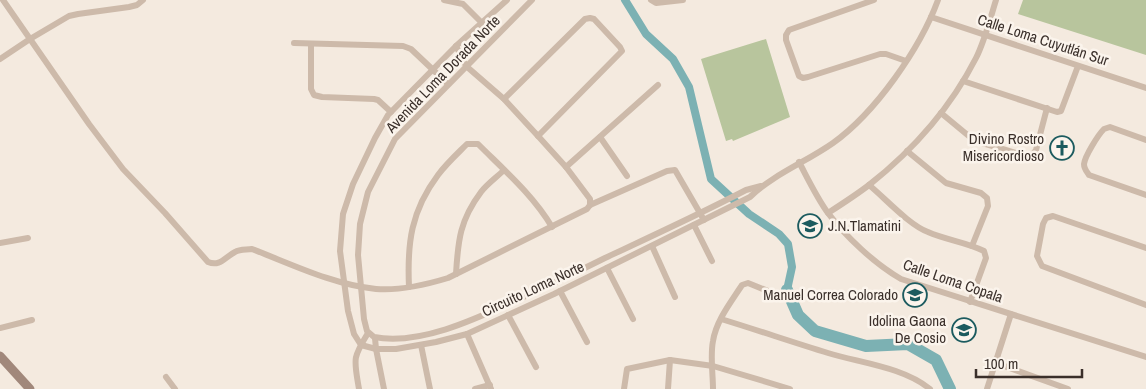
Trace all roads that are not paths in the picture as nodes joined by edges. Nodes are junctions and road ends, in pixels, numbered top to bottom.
1 (3, 0) edge
2 (143, 0) edge
3 (444, 0) edge
4 (507, 0) edge
5 (532, 0) edge
6 (683, 0) edge
7 (874, 0) edge
8 (938, 0) edge
9 (996, 0) edge
10 (651, 1) edge
11 (931, 17) junction
12 (482, 24) junction
13 (985, 34) junction
14 (30, 39) junction
15 (294, 43) dead end
16 (311, 44) junction
17 (456, 46) junction
18 (0, 59) edge
19 (906, 61) junction
20 (466, 66) junction
21 (1078, 66) junction
22 (432, 70) junction
23 (963, 80) junction
24 (448, 84) junction
25 (658, 86) dead end
26 (1146, 88) edge
27 (504, 100) junction
28 (1047, 108) junction
29 (391, 112) junction
30 (941, 113) junction
31 (538, 136) junction
32 (600, 137) junction
33 (1146, 140) edge
34 (907, 151) junction
35 (799, 162) junction
36 (566, 167) junction
37 (504, 170) junction
38 (628, 176) dead end
39 (869, 185) junction
40 (761, 186) junction
41 (1146, 195) edge
42 (590, 205) junction
43 (700, 212) junction
44 (828, 213) junction
45 (704, 220) junction
46 (694, 225) junction
47 (552, 227) junction
48 (28, 238) dead end
49 (0, 243) edge
50 (652, 246) junction
51 (972, 246) junction
52 (1146, 248) edge
53 (712, 261) dead end
54 (607, 268) junction
55 (456, 274) junction
56 (344, 283) junction
57 (361, 286) junction
58 (548, 286) junction
59 (409, 287) junction
60 (560, 291) junction
61 (773, 293) dead end
62 (554, 294) junction
63 (676, 297) dead end
64 (970, 302) junction
65 (1146, 305) edge
66 (1011, 314) junction
67 (508, 315) junction
68 (633, 319) dead end
69 (721, 319) junction
70 (32, 320) dead end
71 (0, 328) edge
72 (368, 333) junction
73 (467, 334) junction
74 (375, 338) junction
75 (587, 342) dead end
76 (361, 345) junction
77 (421, 345) junction
78 (376, 349) junction
79 (0, 356) edge
80 (1146, 357) edge
81 (670, 360) junction
82 (996, 363) junction
83 (712, 366) junction
84 (536, 367) dead end
85 (166, 377) dead end
86 (491, 387) edge
87 (30, 389) edge
88 (175, 389) edge
89 (359, 389) edge
90 (384, 389) edge
91 (430, 389) edge
92 (476, 389) edge
93 (624, 389) edge
94 (668, 389) edge
95 (713, 389) edge
96 (790, 389) edge
97 (930, 389) edge
98 (987, 389) edge
99 (1068, 389) edge

1 - 14 street
2 - 14 street
3 - 12 street
4 - 12 street, Avenida Loma Dorada Norte
5 - 20 street, Avenida Loma Dorada Norte
6 - 10 street
7 - 19 street
8 - 11 street, Circuito Loma Norte
9 - 13 street
11 - 13 street, Calle Loma Cuyutlán Sur
11 - 19 street, Circuito Loma Norte
12 - 17 street, Avenida Loma Dorada Norte
13 - 21 street, Calle Loma Cuyutlán Sur
13 - 23 street
14 - 18 street
14 - 56 street
15 - 16 street
16 - 22 street
16 - 29 street
17 - 20 street
17 - 22 street, Avenida Loma Dorada Norte
19 - 35 street, Circuito Loma Norte
20 - 24 street, Avenida Loma Dorada Norte
20 - 27 street
21 - 26 street, Calle Loma Cuyutlán Sur
21 - 28 street
22 - 24 street
22 - 29 street, Avenida Loma Dorada Norte
23 - 28 street
23 - 30 street
24 - 57 street, Avenida Loma Dorada Norte
25 - 32 street
27 - 31 street
27 - 31 street
28 - 30 street
29 - 56 street, Avenida Loma Dorada Norte
30 - 34 street
31 - 36 street
32 - 36 street
32 - 38 street
33 - 41 street
34 - 39 street
34 - 51 street
35 - 40 street, Circuito Loma Norte
35 - 44 street, Calle Loma Copala
36 - 42 street
37 - 47 street
37 - 55 street
37 - 59 street
39 - 44 street
39 - 51 street
40 - 43 street, Circuito Loma Norte
40 - 45 street, Circuito Loma Norte
42 - 43 street
42 - 47 street
43 - 45 street
43 - 58 street, Circuito Loma Norte
44 - 64 street, Calle Loma Copala
45 - 46 street, Circuito Loma Norte
46 - 50 street, Circuito Loma Norte
46 - 53 street
47 - 55 street
48 - 49 street
50 - 54 street, Circuito Loma Norte
50 - 63 street
51 - 64 street
52 - 65 street
54 - 60 street, Circuito Loma Norte
54 - 68 street
55 - 59 street
56 - 57 street
56 - 76 street
57 - 59 street
57 - 72 street
58 - 62 street
58 - 74 street, Circuito Loma Norte
60 - 62 street, Circuito Loma Norte
60 - 75 street
61 - 69 street
62 - 67 street, Circuito Loma Norte
64 - 66 street, Calle Loma Copala
66 - 80 street, Calle Loma Copala
66 - 82 street
67 - 73 street, Circuito Loma Norte
67 - 84 street
69 - 83 street
69 - 97 street
70 - 71 street
72 - 74 street
72 - 76 street
73 - 77 street, Circuito Loma Norte
73 - 86 street
74 - 78 street
76 - 78 street, Circuito Loma Norte
76 - 89 street
77 - 78 street, Circuito Loma Norte
77 - 91 street
78 - 90 street
79 - 87 street
81 - 83 street
81 - 93 street
81 - 94 street
82 - 98 street
82 - 99 street
83 - 95 street
83 - 96 street
85 - 88 street
86 - 92 street

